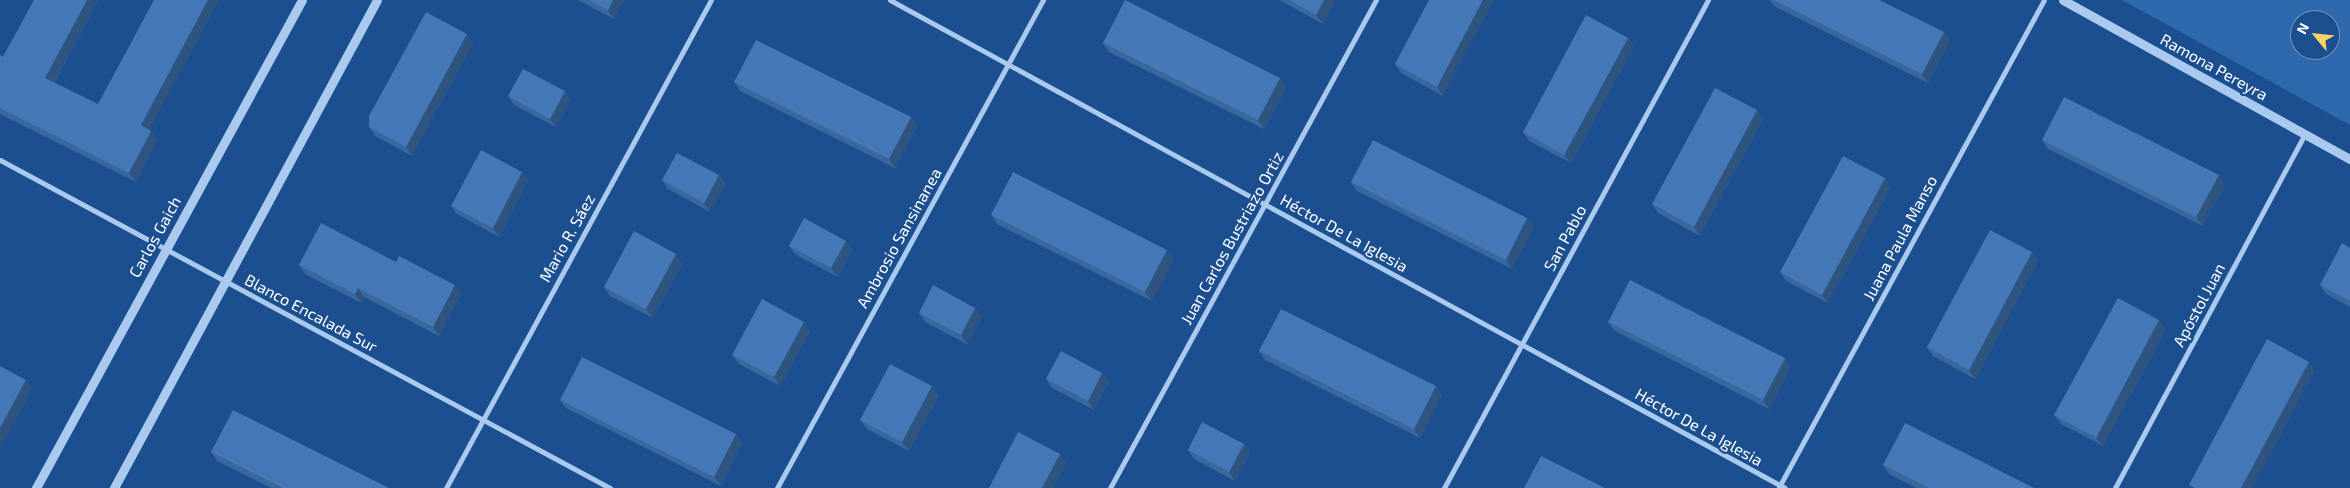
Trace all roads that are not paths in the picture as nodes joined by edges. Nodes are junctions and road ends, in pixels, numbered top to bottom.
1 (302, 0) edge
2 (377, 0) edge
3 (711, 0) edge
4 (890, 0) edge
5 (1043, 0) edge
6 (1376, 0) edge
7 (1708, 0) edge
8 (2044, 0) edge
9 (2063, 0) edge
10 (1008, 64) junction
11 (2305, 134) junction
12 (2350, 159) edge
13 (0, 160) edge
14 (1265, 204) junction
15 (166, 249) junction
16 (226, 281) junction
17 (1522, 344) junction
18 (483, 419) junction
19 (1781, 487) edge
20 (36, 488) edge
21 (114, 488) edge
22 (446, 488) edge
23 (610, 488) edge
24 (777, 488) edge
25 (1110, 488) edge
26 (1444, 488) edge
27 (2115, 488) edge

1 - 15 street, Carlos Gaich
2 - 16 street
3 - 18 street, Mario R. Sáez
4 - 10 street, Héctor De La Iglesia
5 - 10 street, Ambrosio Sansinanea
6 - 14 street, Juan Carlos Bustriazo Ortiz
7 - 17 street, San Pablo
8 - 19 street, Juana Paula Manso
9 - 11 street, Ramona Pereyra
10 - 14 street, Héctor De La Iglesia
10 - 24 street, Ambrosio Sansinanea
11 - 12 street, Ramona Pereyra
11 - 27 street, Apóstol Juan
13 - 15 street, Blanco Encalada Sur
14 - 17 street, Héctor De La Iglesia
14 - 25 street, Juan Carlos Bustriazo Ortiz
15 - 16 street, Blanco Encalada Sur
15 - 20 street, Carlos Gaich
16 - 18 street, Blanco Encalada Sur
16 - 21 street
17 - 19 street, Héctor De La Iglesia
17 - 26 street, San Pablo
18 - 22 street, Mario R. Sáez
18 - 23 street, Blanco Encalada Sur

